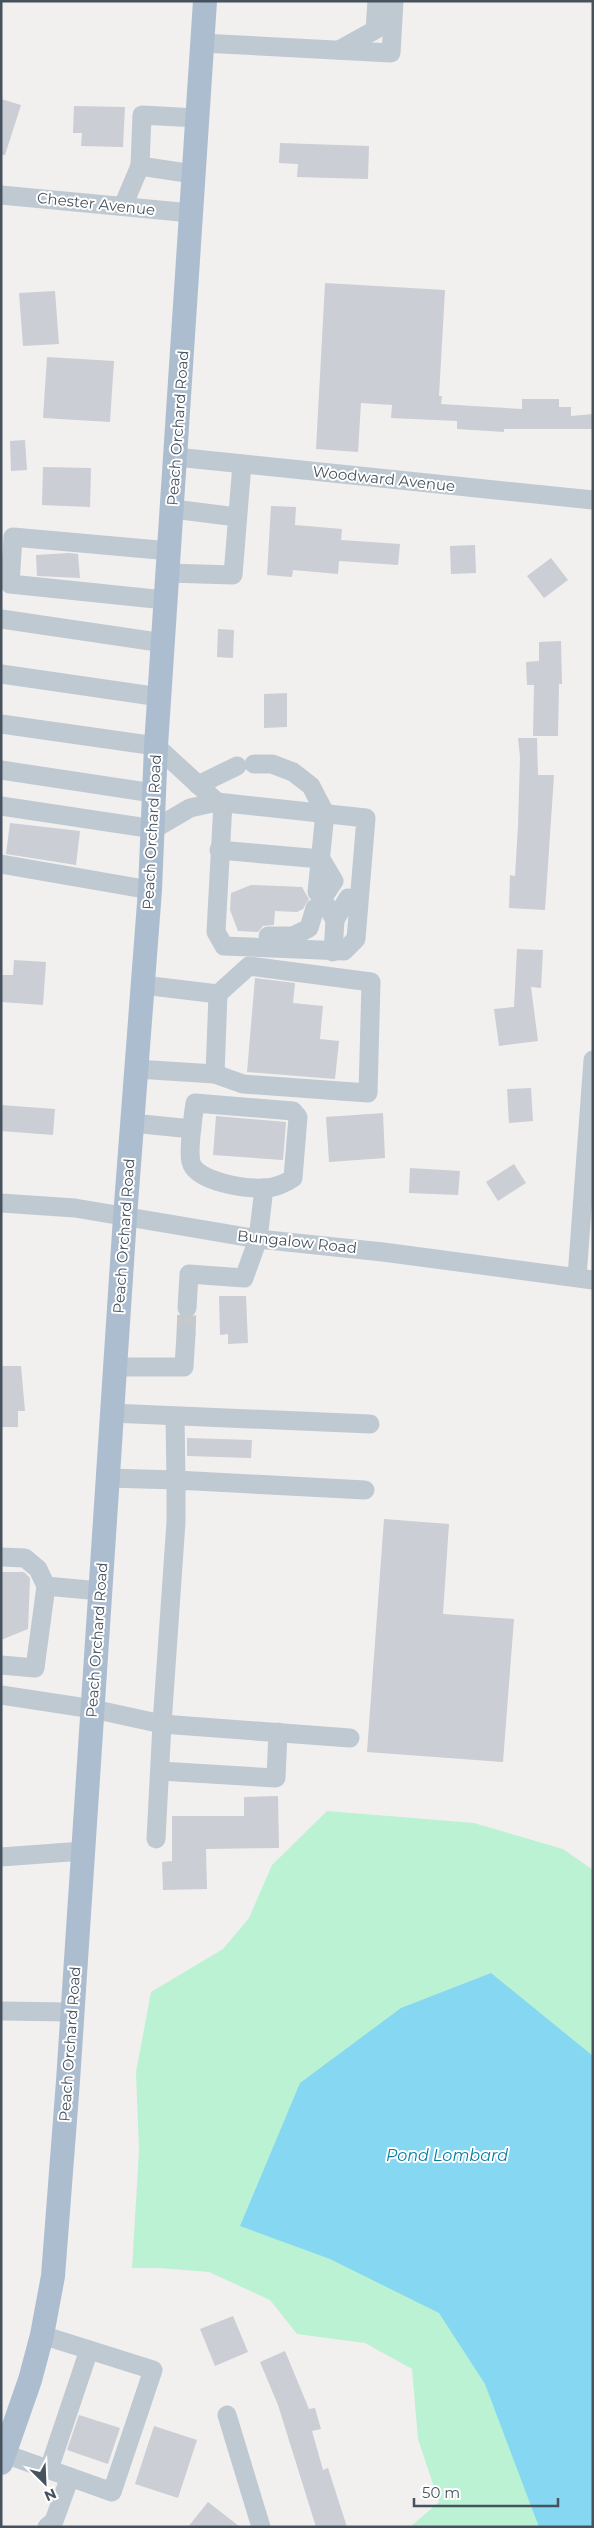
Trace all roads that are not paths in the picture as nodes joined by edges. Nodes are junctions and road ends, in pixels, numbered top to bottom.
1 (205, 1) edge
2 (377, 1) edge
3 (394, 1) edge
4 (202, 43) junction
5 (338, 50) junction
6 (197, 118) junction
7 (140, 166) junction
8 (193, 174) junction
9 (1, 195) edge
10 (123, 206) junction
11 (191, 214) junction
12 (176, 457) junction
13 (242, 464) junction
14 (593, 500) edge
15 (173, 509) junction
16 (237, 517) junction
17 (169, 562) junction
18 (165, 600) junction
19 (1, 619) edge
20 (164, 643) junction
21 (1, 674) edge
22 (160, 697) junction
23 (1, 724) edge
24 (156, 746) junction
25 (1, 770) edge
26 (198, 785) junction
27 (153, 793) junction
28 (220, 803) junction
29 (1, 806) edge
30 (325, 814) junction
31 (154, 830) junction
32 (219, 850) junction
33 (321, 859) junction
34 (1, 864) edge
35 (150, 890) junction
36 (332, 897) junction
37 (247, 947) junction
38 (332, 952) junction
39 (143, 985) junction
40 (218, 994) junction
41 (593, 1060) edge
42 (136, 1069) junction
43 (215, 1074) junction
44 (132, 1124) junction
45 (192, 1129) junction
46 (264, 1188) junction
47 (1, 1203) edge
48 (125, 1217) junction
49 (258, 1239) junction
50 (585, 1278) edge
51 (193, 1308) tunnel mouth
52 (192, 1334) tunnel mouth
53 (114, 1367) junction
54 (111, 1413) junction
55 (175, 1417) junction
56 (370, 1424) dead end
57 (108, 1478) junction
58 (176, 1480) junction
59 (365, 1490) dead end
60 (1, 1557) edge
61 (46, 1586) junction
62 (100, 1591) junction
63 (1, 1666) edge
64 (1, 1695) edge
65 (92, 1709) junction
66 (162, 1724) junction
67 (278, 1732) junction
68 (350, 1738) dead end
69 (160, 1770) junction
70 (156, 1838) dead end
71 (83, 1851) junction
72 (1, 1857) edge
73 (1, 2011) edge
74 (72, 2012) junction
75 (42, 2335) junction
76 (89, 2350) junction
77 (227, 2415) dead end
78 (3, 2458) edge
79 (49, 2469) junction
80 (70, 2477) junction
81 (52, 2525) edge
82 (261, 2527) edge

1 - 4 main road, Peach Orchard Road
2 - 5 street
3 - 5 street
4 - 5 street
4 - 6 main road, Peach Orchard Road
6 - 7 street
6 - 8 main road, Peach Orchard Road
7 - 8 street
7 - 10 street
8 - 11 main road, Peach Orchard Road
9 - 10 street, Chester Avenue
10 - 11 street, Chester Avenue
11 - 12 main road, Peach Orchard Road
12 - 13 street, Woodward Avenue
12 - 15 main road, Peach Orchard Road
13 - 14 street, Woodward Avenue
13 - 16 street
15 - 16 street
15 - 17 main road, Peach Orchard Road
16 - 17 street
17 - 18 main road, Peach Orchard Road
17 - 18 street
18 - 20 main road, Peach Orchard Road
19 - 20 street
20 - 22 main road, Peach Orchard Road
21 - 22 street
22 - 24 main road, Peach Orchard Road
23 - 24 street
24 - 26 street
24 - 27 main road, Peach Orchard Road
25 - 27 street
26 - 28 street
26 - 30 street
27 - 31 main road, Peach Orchard Road
28 - 30 street
28 - 31 street
28 - 32 street
29 - 31 street
30 - 33 street
30 - 38 street
31 - 35 main road, Peach Orchard Road
32 - 33 street
32 - 37 street
33 - 36 street
34 - 35 street
35 - 39 main road, Peach Orchard Road
36 - 37 street
36 - 38 street
37 - 38 street
39 - 40 street
39 - 42 main road, Peach Orchard Road
40 - 43 street
40 - 43 street
41 - 50 street
42 - 43 street
42 - 44 main road, Peach Orchard Road
44 - 45 street
44 - 48 main road, Peach Orchard Road
45 - 46 street
45 - 46 street
46 - 49 street
47 - 48 street, Bungalow Road
48 - 49 street, Bungalow Road
48 - 53 main road, Peach Orchard Road
49 - 50 street, Bungalow Road
49 - 51 street
52 - 53 street
53 - 54 main road, Peach Orchard Road
54 - 55 street
54 - 57 main road, Peach Orchard Road
55 - 56 street
55 - 58 street
57 - 58 street
57 - 62 main road, Peach Orchard Road
58 - 59 street
58 - 66 street
60 - 61 street
61 - 62 street
61 - 63 street
62 - 65 main road, Peach Orchard Road
64 - 65 street
65 - 66 street
65 - 71 main road, Peach Orchard Road
66 - 67 street
66 - 69 street
67 - 68 street
67 - 69 street
69 - 70 street
71 - 72 street
71 - 74 main road, Peach Orchard Road
73 - 74 street
74 - 75 main road, Peach Orchard Road
75 - 76 street
75 - 78 main road, Peach Orchard Road
76 - 79 street
76 - 80 street
77 - 82 street
78 - 79 street
79 - 80 street
80 - 81 street

